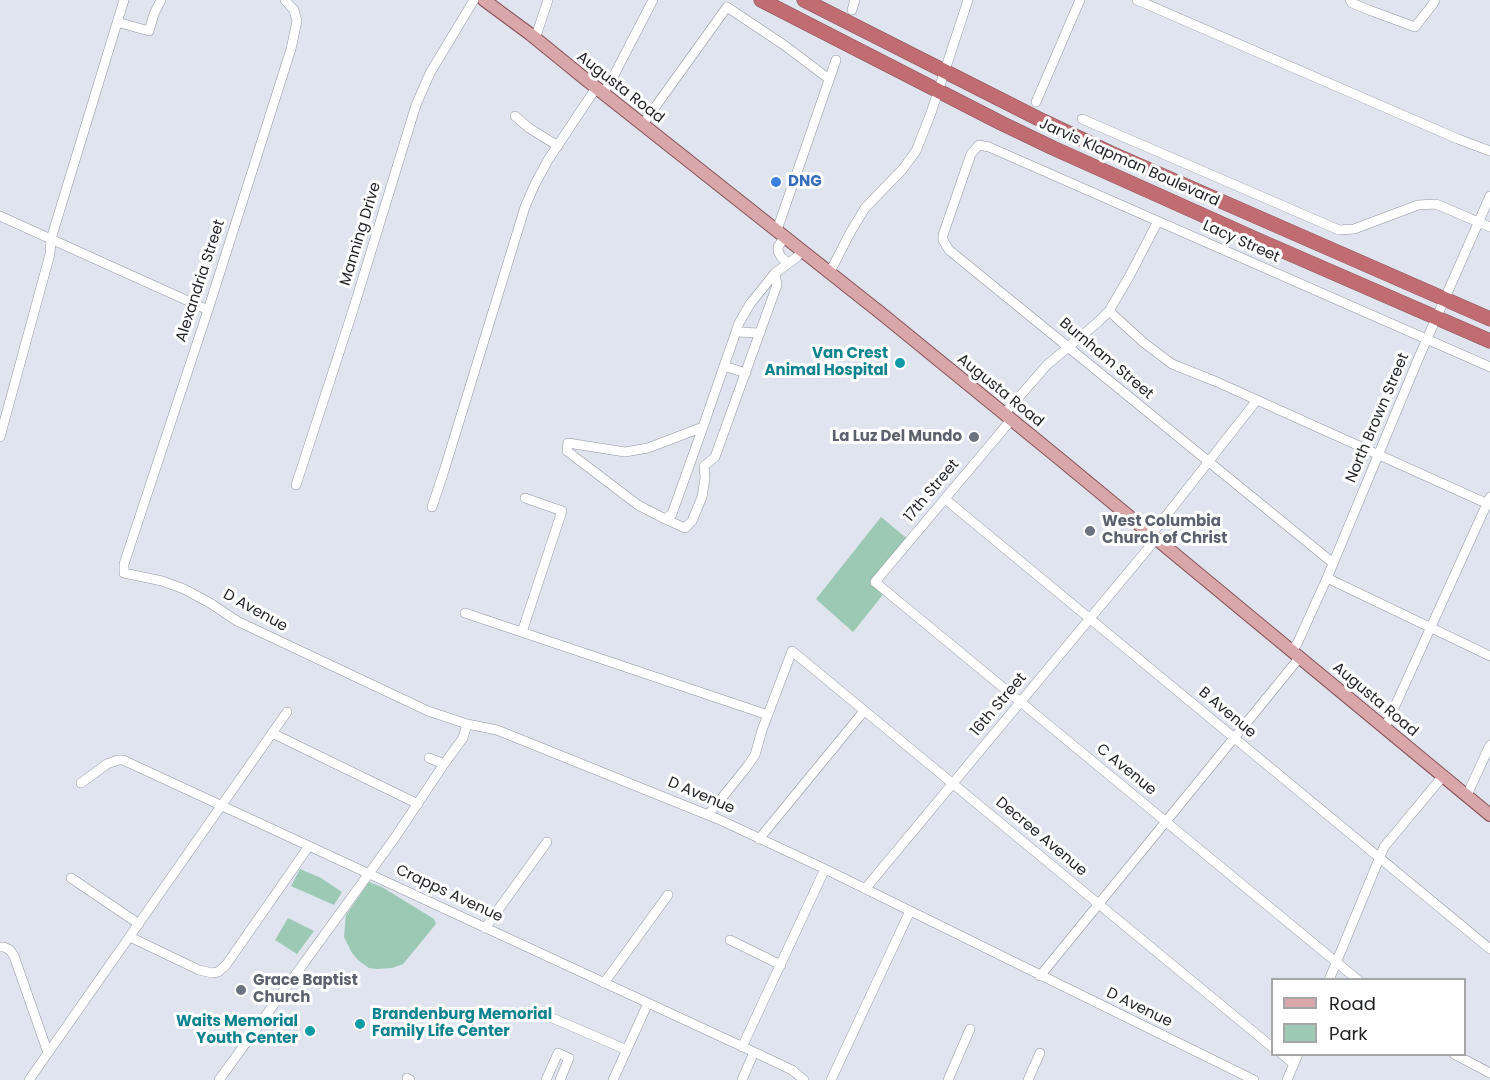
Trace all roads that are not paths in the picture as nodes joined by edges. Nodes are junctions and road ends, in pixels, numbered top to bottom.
1 (124, 0) edge
2 (161, 0) edge
3 (285, 0) edge
4 (474, 0) edge
5 (484, 0) edge
6 (548, 0) edge
7 (653, 0) edge
8 (761, 0) edge
9 (804, 0) edge
10 (968, 0) edge
11 (1080, 0) edge
12 (1137, 0) edge
13 (1350, 0) edge
14 (1435, 0) edge
15 (117, 22) junction
16 (535, 39) junction
17 (865, 53) junction
18 (836, 60) dead end
19 (944, 71) junction
20 (829, 79) junction
21 (600, 90) junction
22 (938, 90) junction
23 (1036, 102) dead end
24 (1023, 112) junction
25 (515, 116) dead end
26 (1082, 119) dead end
27 (643, 124) junction
28 (558, 146) junction
29 (979, 146) joint
30 (1490, 151) edge
31 (1490, 196) edge
32 (0, 216) edge
33 (1158, 221) junction
34 (1478, 222) junction
35 (1490, 227) edge
36 (781, 233) junction
37 (51, 239) junction
38 (802, 250) junction
39 (788, 263) junction
40 (830, 272) junction
41 (775, 273) junction
42 (1351, 280) junction
43 (1445, 300) junction
44 (208, 310) junction
45 (1108, 311) junction
46 (1437, 318) junction
47 (1490, 322) edge
48 (736, 332) junction
49 (760, 333) junction
50 (1427, 339) junction
51 (1490, 341) edge
52 (1069, 347) junction
53 (724, 366) junction
54 (1490, 367) edge
55 (746, 373) junction
56 (1257, 400) junction
57 (1008, 417) junction
58 (703, 427) junction
59 (0, 437) edge
60 (1378, 455) junction
61 (690, 461) junction
62 (1208, 462) junction
63 (704, 466) junction
64 (296, 485) dead end
65 (525, 498) dead end
66 (945, 500) junction
67 (1489, 502) edge
68 (432, 507) dead end
69 (665, 519) junction
70 (1154, 537) junction
71 (1333, 563) junction
72 (124, 573) joint
73 (1327, 578) junction
74 (875, 582) joint
75 (465, 613) dead end
76 (1090, 619) junction
77 (1430, 627) junction
78 (522, 632) junction
79 (1296, 654) junction
80 (1490, 656) edge
81 (1020, 703) junction
82 (864, 711) junction
83 (287, 712) dead end
84 (768, 715) junction
85 (467, 724) junction
86 (1385, 728) junction
87 (272, 733) junction
88 (1233, 737) junction
89 (1490, 745) edge
90 (429, 758) dead end
91 (444, 764) junction
92 (1443, 776) junction
93 (81, 783) dead end
94 (953, 784) junction
95 (1467, 795) junction
96 (418, 804) junction
97 (223, 806) junction
98 (708, 815) junction
99 (1490, 815) edge
100 (1165, 821) junction
101 (759, 839) junction
102 (547, 842) dead end
103 (309, 846) junction
104 (1380, 858) junction
105 (825, 869) junction
106 (369, 874) junction
107 (71, 878) dead end
108 (866, 889) junction
109 (668, 896) dead end
110 (1098, 903) junction
111 (910, 911) junction
112 (139, 924) junction
113 (485, 928) junction
114 (130, 937) junction
115 (730, 940) dead end
116 (0, 947) edge
117 (1490, 948) edge
118 (1337, 962) junction
119 (781, 965) junction
120 (1040, 976) junction
121 (1330, 978) edge
122 (1356, 978) edge
123 (604, 983) junction
124 (648, 1004) junction
125 (550, 1017) dead end
126 (970, 1029) dead end
127 (1271, 1046) edge
128 (742, 1047) junction
129 (627, 1050) junction
130 (754, 1052) junction
131 (48, 1053) junction
132 (1040, 1053) dead end
133 (1284, 1056) edge
134 (1297, 1056) edge
135 (1458, 1056) edge
136 (1294, 1064) junction
137 (1490, 1073) edge
138 (29, 1080) edge
139 (219, 1080) edge
140 (546, 1080) edge
141 (560, 1080) edge
142 (613, 1080) edge
143 (742, 1080) edge
144 (804, 1080) edge
145 (831, 1080) edge
146 (948, 1080) edge
147 (1029, 1080) edge
148 (1254, 1080) edge
149 (1287, 1080) edge

1 - 15 street
2 - 15 street
3 - 44 street, Alexandria Street
4 - 64 street, Manning Drive
5 - 16 main road, Augusta Road
6 - 16 street
7 - 21 street
8 - 17 highway, Jarvis Klapman Boulevard
9 - 19 highway, Jarvis Klapman Boulevard
10 - 19 street
11 - 23 street
12 - 30 street
13 - 14 street
15 - 37 street
16 - 21 main road, Augusta Road
17 - 19 highway
17 - 22 highway, Jarvis Klapman Boulevard
18 - 20 street
19 - 22 street
19 - 24 highway, Jarvis Klapman Boulevard
20 - 27 street
20 - 36 street
21 - 27 main road, Augusta Road
21 - 28 street
22 - 24 highway
22 - 40 street
22 - 42 highway, Jarvis Klapman Boulevard
24 - 43 highway, Jarvis Klapman Boulevard
25 - 28 street
26 - 34 street
27 - 36 main road, Augusta Road
28 - 68 street
29 - 33 street, Lacy Street
29 - 52 street, Burnham Street
31 - 34 street, North Brown Street
32 - 37 street
33 - 45 street, 17th Street
33 - 50 street, Lacy Street
34 - 35 street
34 - 43 street, North Brown Street
36 - 38 main road, Augusta Road
36 - 39 street
37 - 44 street
37 - 59 street
38 - 39 street
38 - 40 main road, Augusta Road
39 - 41 street
40 - 57 main road, Augusta Road
41 - 48 street
41 - 49 street
42 - 43 highway
42 - 46 highway, Jarvis Klapman Boulevard
43 - 46 street, North Brown Street
43 - 47 highway, Jarvis Klapman Boulevard
44 - 72 street, Alexandria Street
45 - 52 street, 17th Street
45 - 56 street
46 - 47 highway
46 - 50 street, North Brown Street
46 - 51 highway, Jarvis Klapman Boulevard
48 - 49 street
48 - 53 street
49 - 55 street
50 - 54 street, Lacy Street
50 - 60 street, North Brown Street
52 - 57 street, 17th Street
52 - 62 street, Burnham Street
53 - 55 street
53 - 58 street
55 - 63 street
56 - 60 street
56 - 62 street, 16th Street
57 - 66 street, 17th Street
57 - 70 main road, Augusta Road
58 - 61 street
58 - 69 street
60 - 67 street
60 - 71 street, North Brown Street
61 - 63 street
61 - 69 street
62 - 70 street, 16th Street
62 - 71 street, Burnham Street
63 - 69 street
65 - 78 street
66 - 74 street, 17th Street
66 - 76 street, B Avenue
67 - 77 street
70 - 76 street, 16th Street
70 - 79 main road, Augusta Road
71 - 73 street, North Brown Street
72 - 85 street, D Avenue
73 - 77 street
73 - 79 street, North Brown Street
74 - 81 street, C Avenue
75 - 78 street
76 - 81 street, 16th Street
76 - 88 street, B Avenue
77 - 80 street
77 - 86 street
78 - 84 street
79 - 86 main road, Augusta Road
79 - 88 street, North Brown Street
81 - 94 street, 16th Street
81 - 100 street, C Avenue
82 - 84 street, Decree Avenue
82 - 94 street, Decree Avenue
82 - 101 street
83 - 87 street
84 - 98 street
85 - 91 street
85 - 98 street, D Avenue
86 - 92 main road, Augusta Road
87 - 96 street
87 - 97 street
88 - 100 street, North Brown Street
88 - 104 street, B Avenue
89 - 95 street
90 - 91 street
91 - 96 street
92 - 95 main road, Augusta Road
92 - 104 street
93 - 97 street, Crapps Avenue
94 - 108 street, 16th Street
94 - 110 street, Decree Avenue
95 - 99 main road, Augusta Road
96 - 106 street
97 - 103 street, Crapps Avenue
97 - 112 street
98 - 101 street, D Avenue
100 - 110 street, North Brown Street
100 - 118 street, C Avenue
101 - 105 street, D Avenue
102 - 113 street
103 - 106 street, Crapps Avenue
103 - 114 street
104 - 117 street, B Avenue
104 - 118 street
105 - 108 street, D Avenue
105 - 119 street
106 - 113 street, Crapps Avenue
106 - 139 street
107 - 112 street
108 - 111 street, D Avenue
109 - 123 street
110 - 120 street, North Brown Street
110 - 127 street, Decree Avenue
111 - 120 street, D Avenue
111 - 145 street
112 - 114 street
113 - 123 street, Crapps Avenue
114 - 131 street
115 - 119 street
116 - 131 street
118 - 121 street
118 - 122 street, C Avenue
119 - 128 street
120 - 148 street, D Avenue
123 - 124 street, Crapps Avenue
124 - 128 street, Crapps Avenue
124 - 129 street
125 - 129 street
126 - 146 street
128 - 130 street, Crapps Avenue
129 - 142 street
130 - 143 street
130 - 144 street, Crapps Avenue
131 - 138 street
132 - 147 street
133 - 136 street
134 - 136 street
135 - 137 street
136 - 149 street
140 - 141 street

